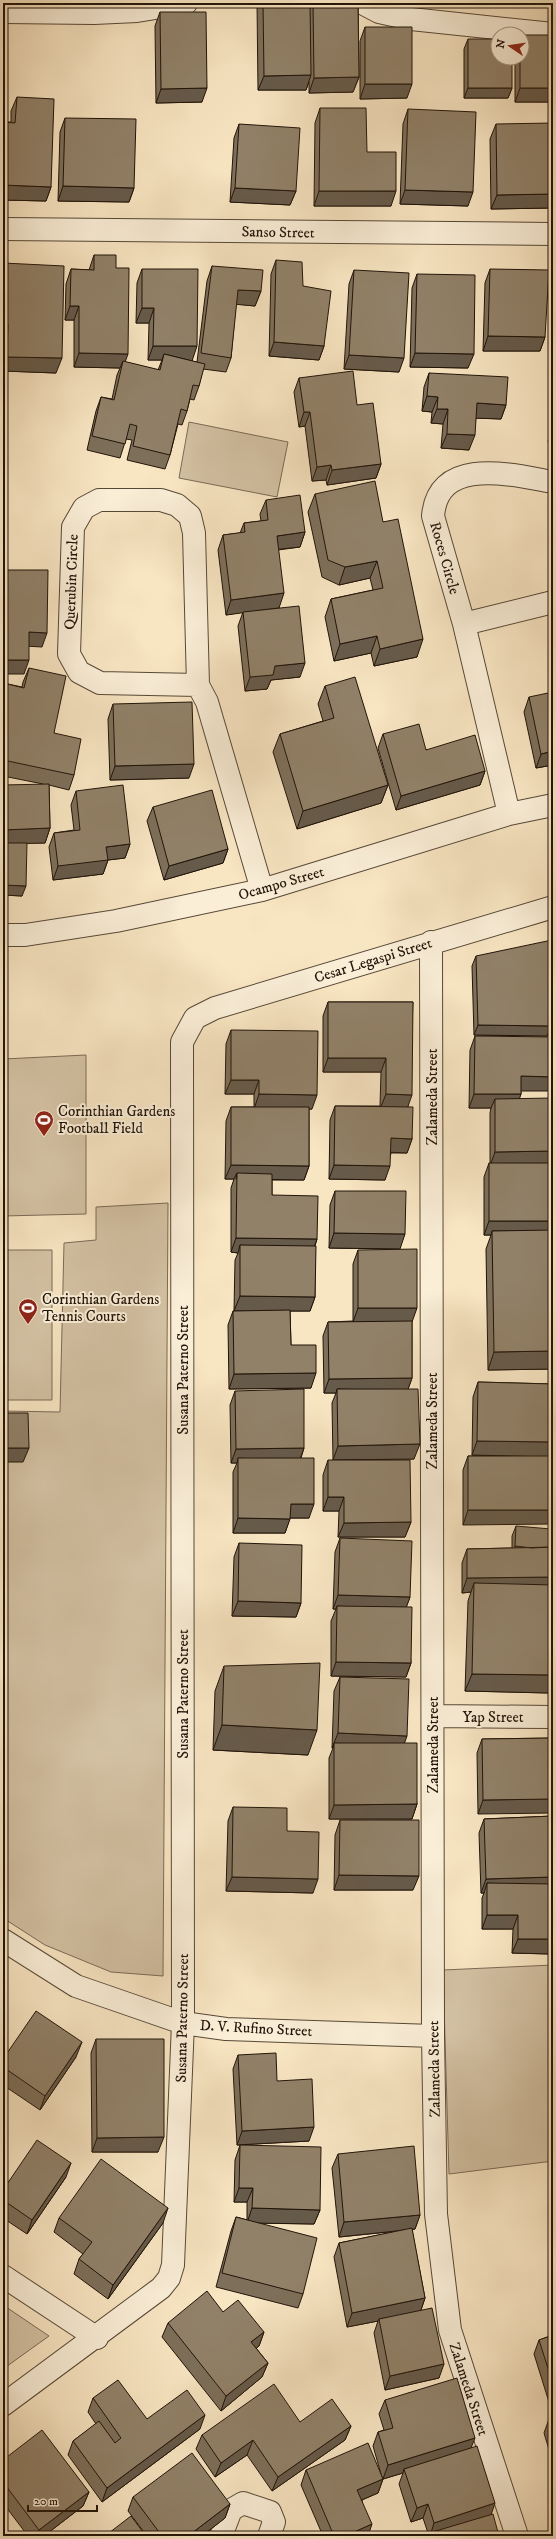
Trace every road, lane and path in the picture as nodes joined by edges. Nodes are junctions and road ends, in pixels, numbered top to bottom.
1 (186, 3) edge
2 (362, 3) edge
3 (3, 12) edge
4 (553, 34) edge
5 (3, 229) edge
6 (553, 234) edge
7 (553, 482) edge
8 (553, 602) edge
9 (464, 624) junction
10 (198, 685) junction
11 (553, 805) edge
12 (509, 814) junction
13 (262, 890) junction
14 (553, 907) edge
15 (3, 935) edge
16 (431, 942) junction
17 (195, 1018) joint
18 (433, 1716) junction
19 (553, 1717) edge
20 (3, 1940) edge
21 (183, 2023) junction
22 (433, 2036) junction
23 (3, 2276) edge
24 (97, 2338) junction
25 (3, 2405) edge
26 (221, 2536) edge
27 (269, 2536) edge
28 (517, 2536) edge

1 - 3 street
2 - 4 street
5 - 6 street, Sanso Street
7 - 9 street, Roces Circle
8 - 9 street
9 - 12 street, Roces Circle
10 - 10 street, Querubin Circle
10 - 13 street, Querubin Circle
11 - 12 street, Ocampo Street
12 - 13 street, Ocampo Street
13 - 15 street, Ocampo Street
14 - 16 street, Cesar Legaspi Street
16 - 17 street, Cesar Legaspi Street
16 - 18 street, Zalameda Street
17 - 21 street, Susana Paterno Street
18 - 19 street, Yap Street
18 - 22 street, Zalameda Street
20 - 21 street, D. V. Rufino Street
21 - 22 street, D. V. Rufino Street
21 - 24 street, Susana Paterno Street
22 - 28 street, Zalameda Street
23 - 24 street
24 - 25 street, Susana Paterno Street
26 - 27 street

